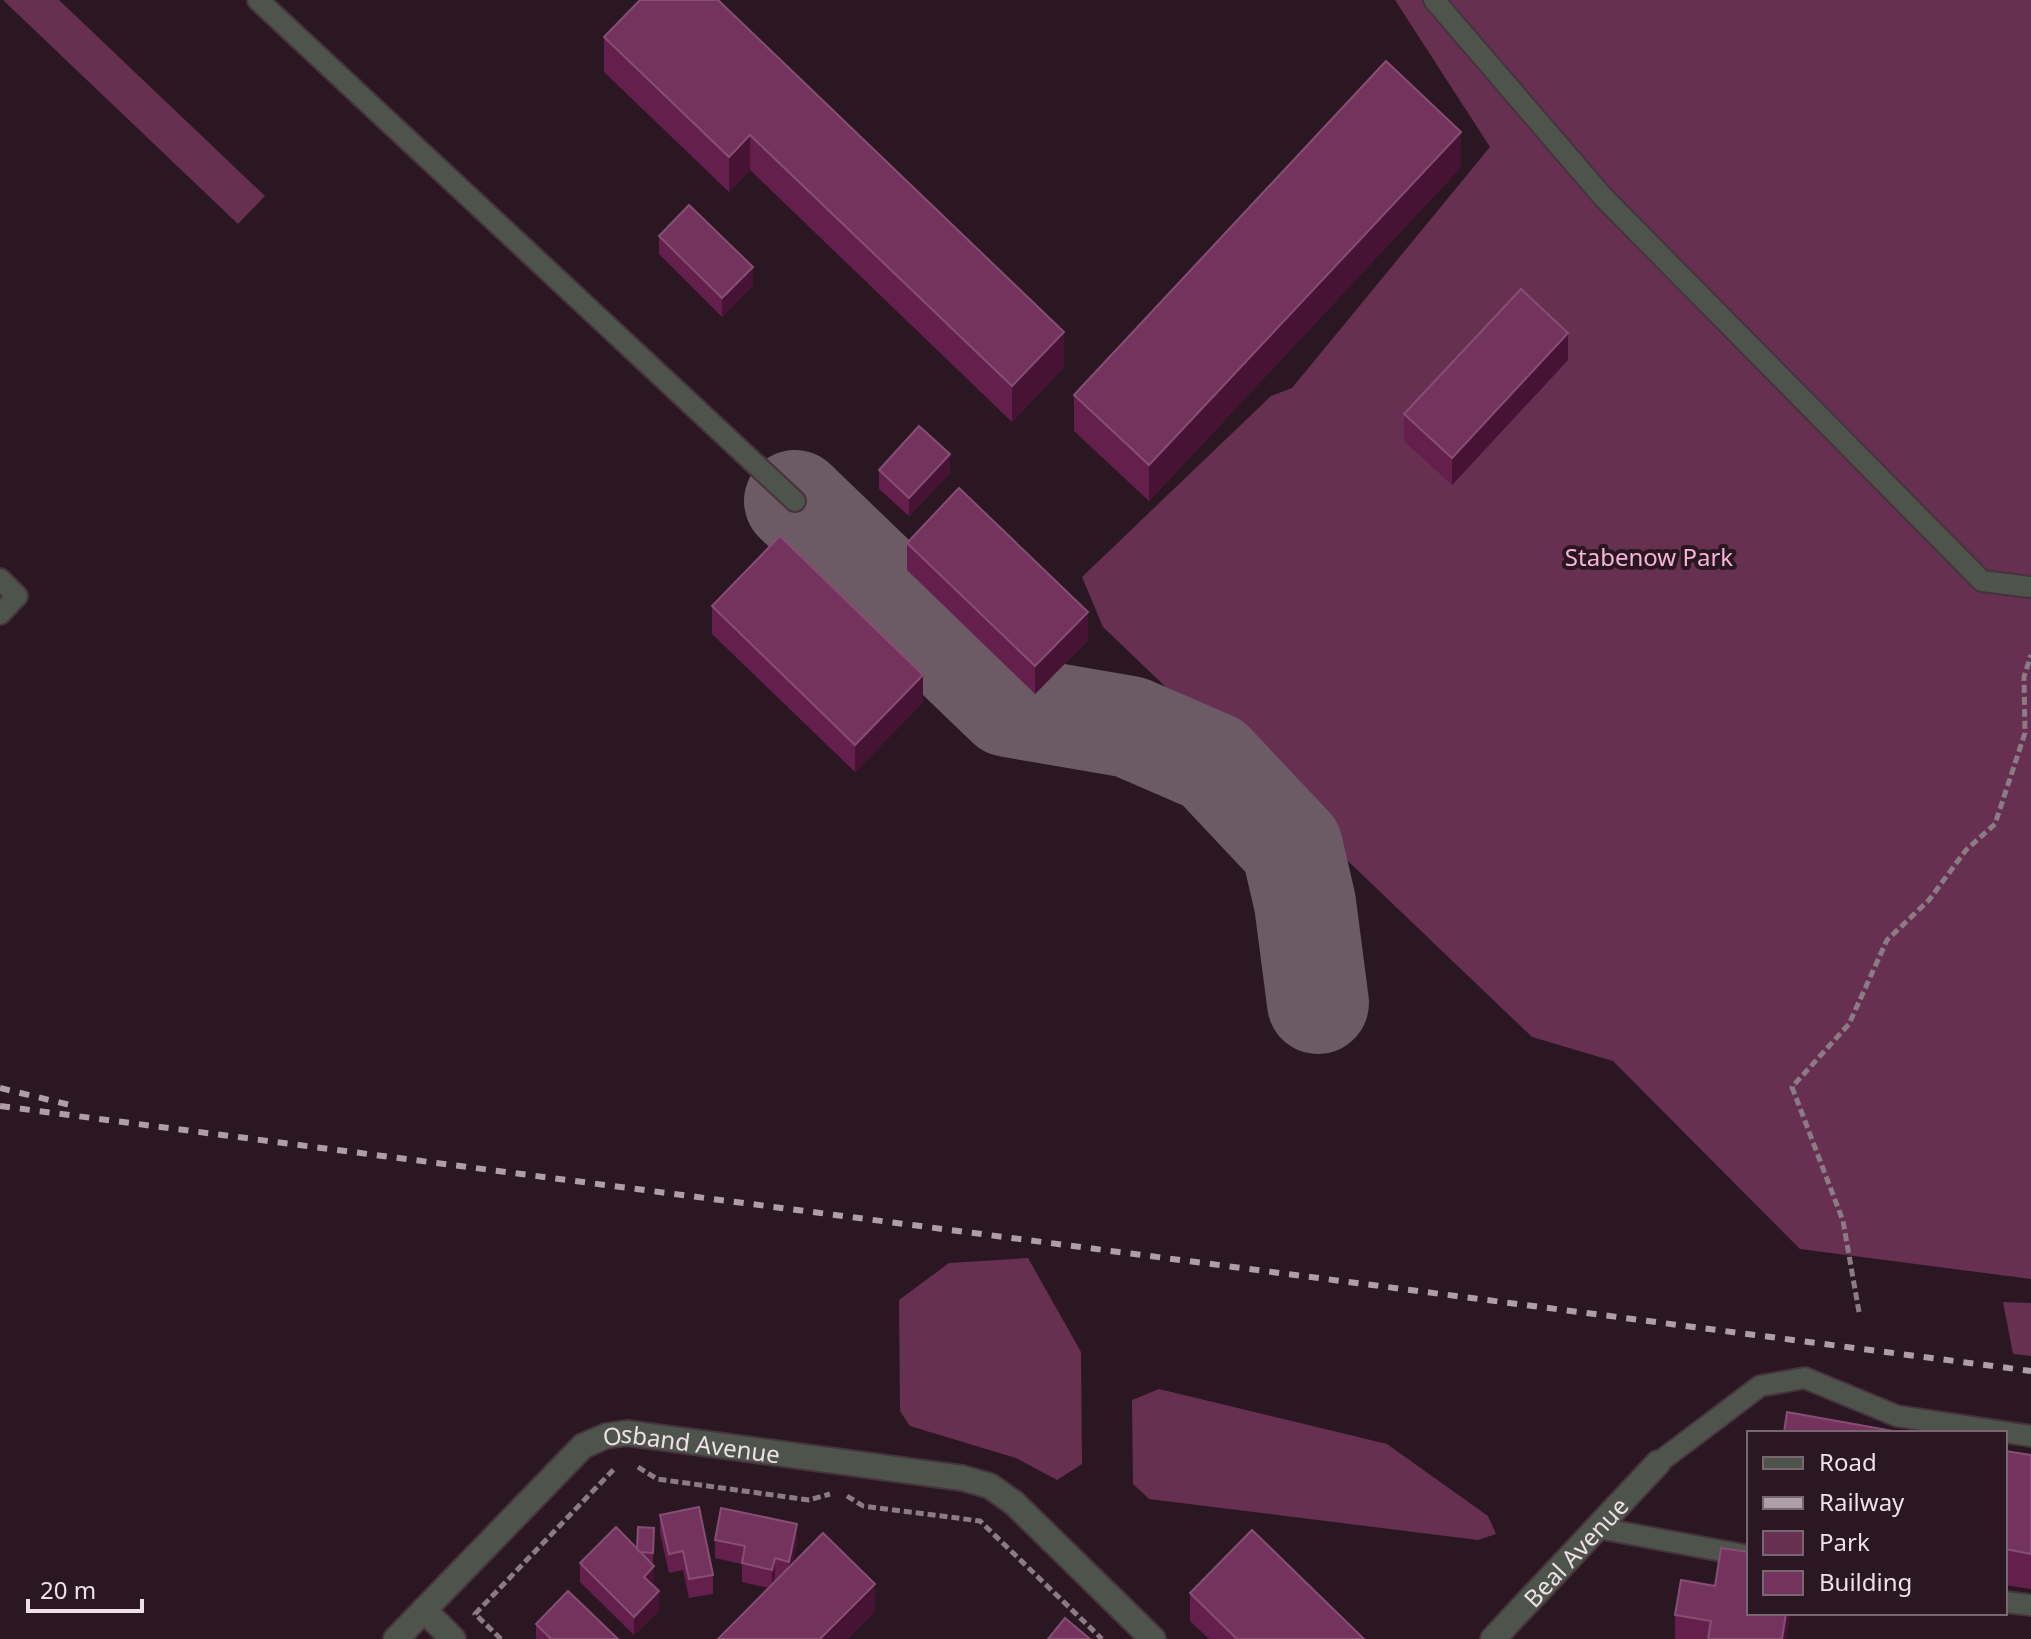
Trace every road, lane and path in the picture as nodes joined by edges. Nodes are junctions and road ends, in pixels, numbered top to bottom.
1 (258, 0) edge
2 (1434, 0) edge
3 (795, 501) dead end
4 (0, 579) edge
5 (2031, 587) edge
6 (0, 614) edge
7 (2031, 655) edge
8 (1859, 1312) dead end
9 (1998, 1431) edge
10 (2007, 1432) edge
11 (2031, 1436) edge
12 (1658, 1463) joint
13 (1598, 1528) junction
14 (1747, 1556) edge
15 (2007, 1602) edge
16 (2031, 1605) edge
17 (424, 1610) junction
18 (396, 1639) edge
19 (453, 1639) edge
20 (501, 1639) edge
21 (1102, 1639) edge
22 (1153, 1639) edge
23 (1493, 1639) edge

1 - 3 lane
2 - 5 lane
4 - 6 lane
7 - 8 path
9 - 12 lane
10 - 11 lane
12 - 13 street, Beal Avenue
13 - 14 lane
13 - 23 street, Beal Avenue
15 - 16 lane
17 - 18 street, Osband Avenue
17 - 19 street
17 - 22 street, Osband Avenue
20 - 21 path

